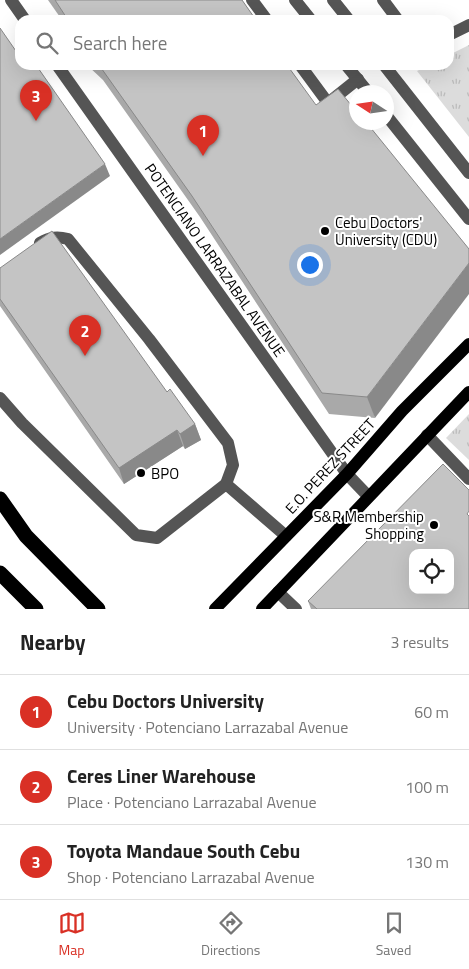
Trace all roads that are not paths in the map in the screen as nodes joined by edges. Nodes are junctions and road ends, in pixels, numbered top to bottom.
1 (12, 0) edge
2 (252, 0) edge
3 (295, 0) edge
4 (333, 0) edge
5 (383, 0) edge
6 (22, 15) edge
7 (263, 15) edge
8 (307, 15) edge
9 (345, 15) edge
10 (394, 15) edge
11 (469, 25) edge
12 (454, 32) edge
13 (61, 70) edge
14 (304, 70) edge
15 (350, 70) edge
16 (389, 70) edge
17 (358, 79) junction
18 (363, 85) edge
19 (394, 125) edge
20 (469, 173) edge
21 (469, 219) edge
22 (33, 248) edge
23 (469, 344) edge
24 (469, 392) edge
25 (0, 398) edge
26 (427, 435) junction
27 (347, 474) junction
28 (469, 479) edge
29 (226, 484) junction
30 (368, 496) junction
31 (0, 499) edge
32 (286, 536) junction
33 (0, 573) edge
34 (278, 592) junction
35 (36, 609) edge
36 (98, 609) edge
37 (215, 609) edge
38 (262, 609) edge
39 (296, 609) edge

1 - 6 street
2 - 7 street
3 - 8 street
4 - 9 street
5 - 10 street
11 - 12 street
13 - 27 street, POTENCIANO LARRAZABAL AVENUE
14 - 17 street
15 - 17 street
16 - 20 street
17 - 18 street
19 - 21 street
22 - 29 street
23 - 27 main road, E.O. PEREZ STREET
24 - 26 main road
25 - 29 street
26 - 28 street
26 - 30 main road
27 - 30 street, POTENCIANO LARRAZABAL AVENUE
27 - 32 main road, E.O. PEREZ STREET
29 - 32 street
30 - 34 main road
31 - 36 highway
32 - 37 main road, E.O. PEREZ STREET
33 - 35 highway
34 - 38 main road
34 - 39 street

